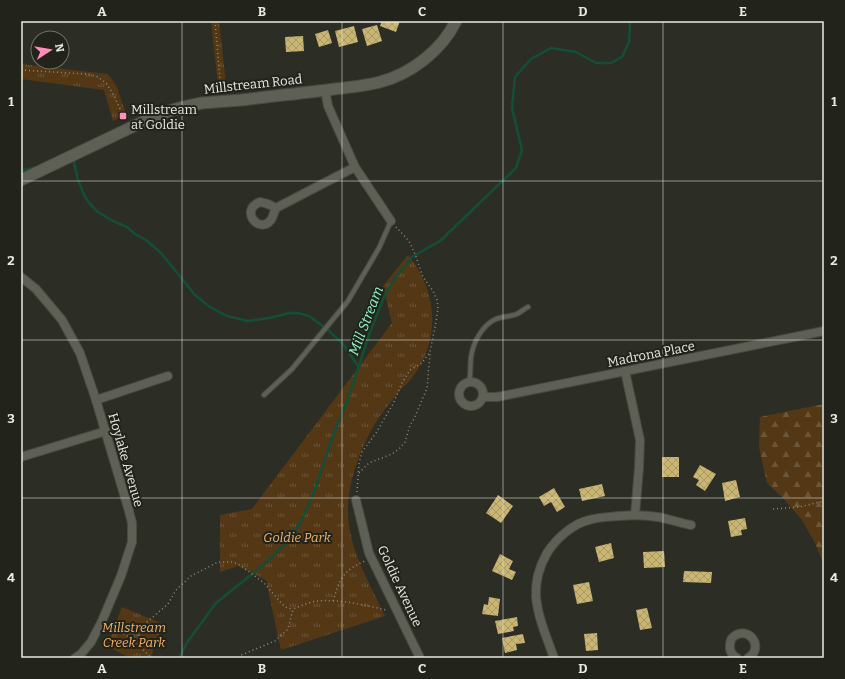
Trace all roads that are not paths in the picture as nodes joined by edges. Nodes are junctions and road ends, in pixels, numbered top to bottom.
1 (456, 21) edge
2 (325, 90) junction
3 (355, 167) junction
4 (21, 180) edge
5 (276, 208) dead end
6 (391, 222) joint
7 (21, 277) edge
8 (528, 307) dead end
9 (824, 331) edge
10 (625, 371) junction
11 (168, 376) dead end
12 (469, 382) junction
13 (264, 395) dead end
14 (483, 397) junction
15 (96, 400) junction
16 (106, 430) junction
17 (21, 457) edge
18 (356, 500) road end
19 (635, 515) junction
20 (691, 525) dead end
21 (753, 656) edge
22 (75, 658) edge
23 (420, 658) edge
24 (554, 658) edge
25 (737, 658) edge

1 - 2 main road, Millstream Road
2 - 3 street
2 - 4 main road, Millstream Road
3 - 5 street
3 - 6 street
6 - 13 lane
7 - 15 street, Hoylake Avenue
8 - 12 lane
9 - 10 street, Madrona Place
10 - 14 street, Madrona Place
10 - 19 street
11 - 15 street
12 - 14 street
12 - 14 street, Madrona Place
15 - 16 street, Hoylake Avenue
16 - 17 street
16 - 22 street, Hoylake Avenue
18 - 23 street, Goldie Avenue
19 - 20 street
19 - 24 street
21 - 25 street

